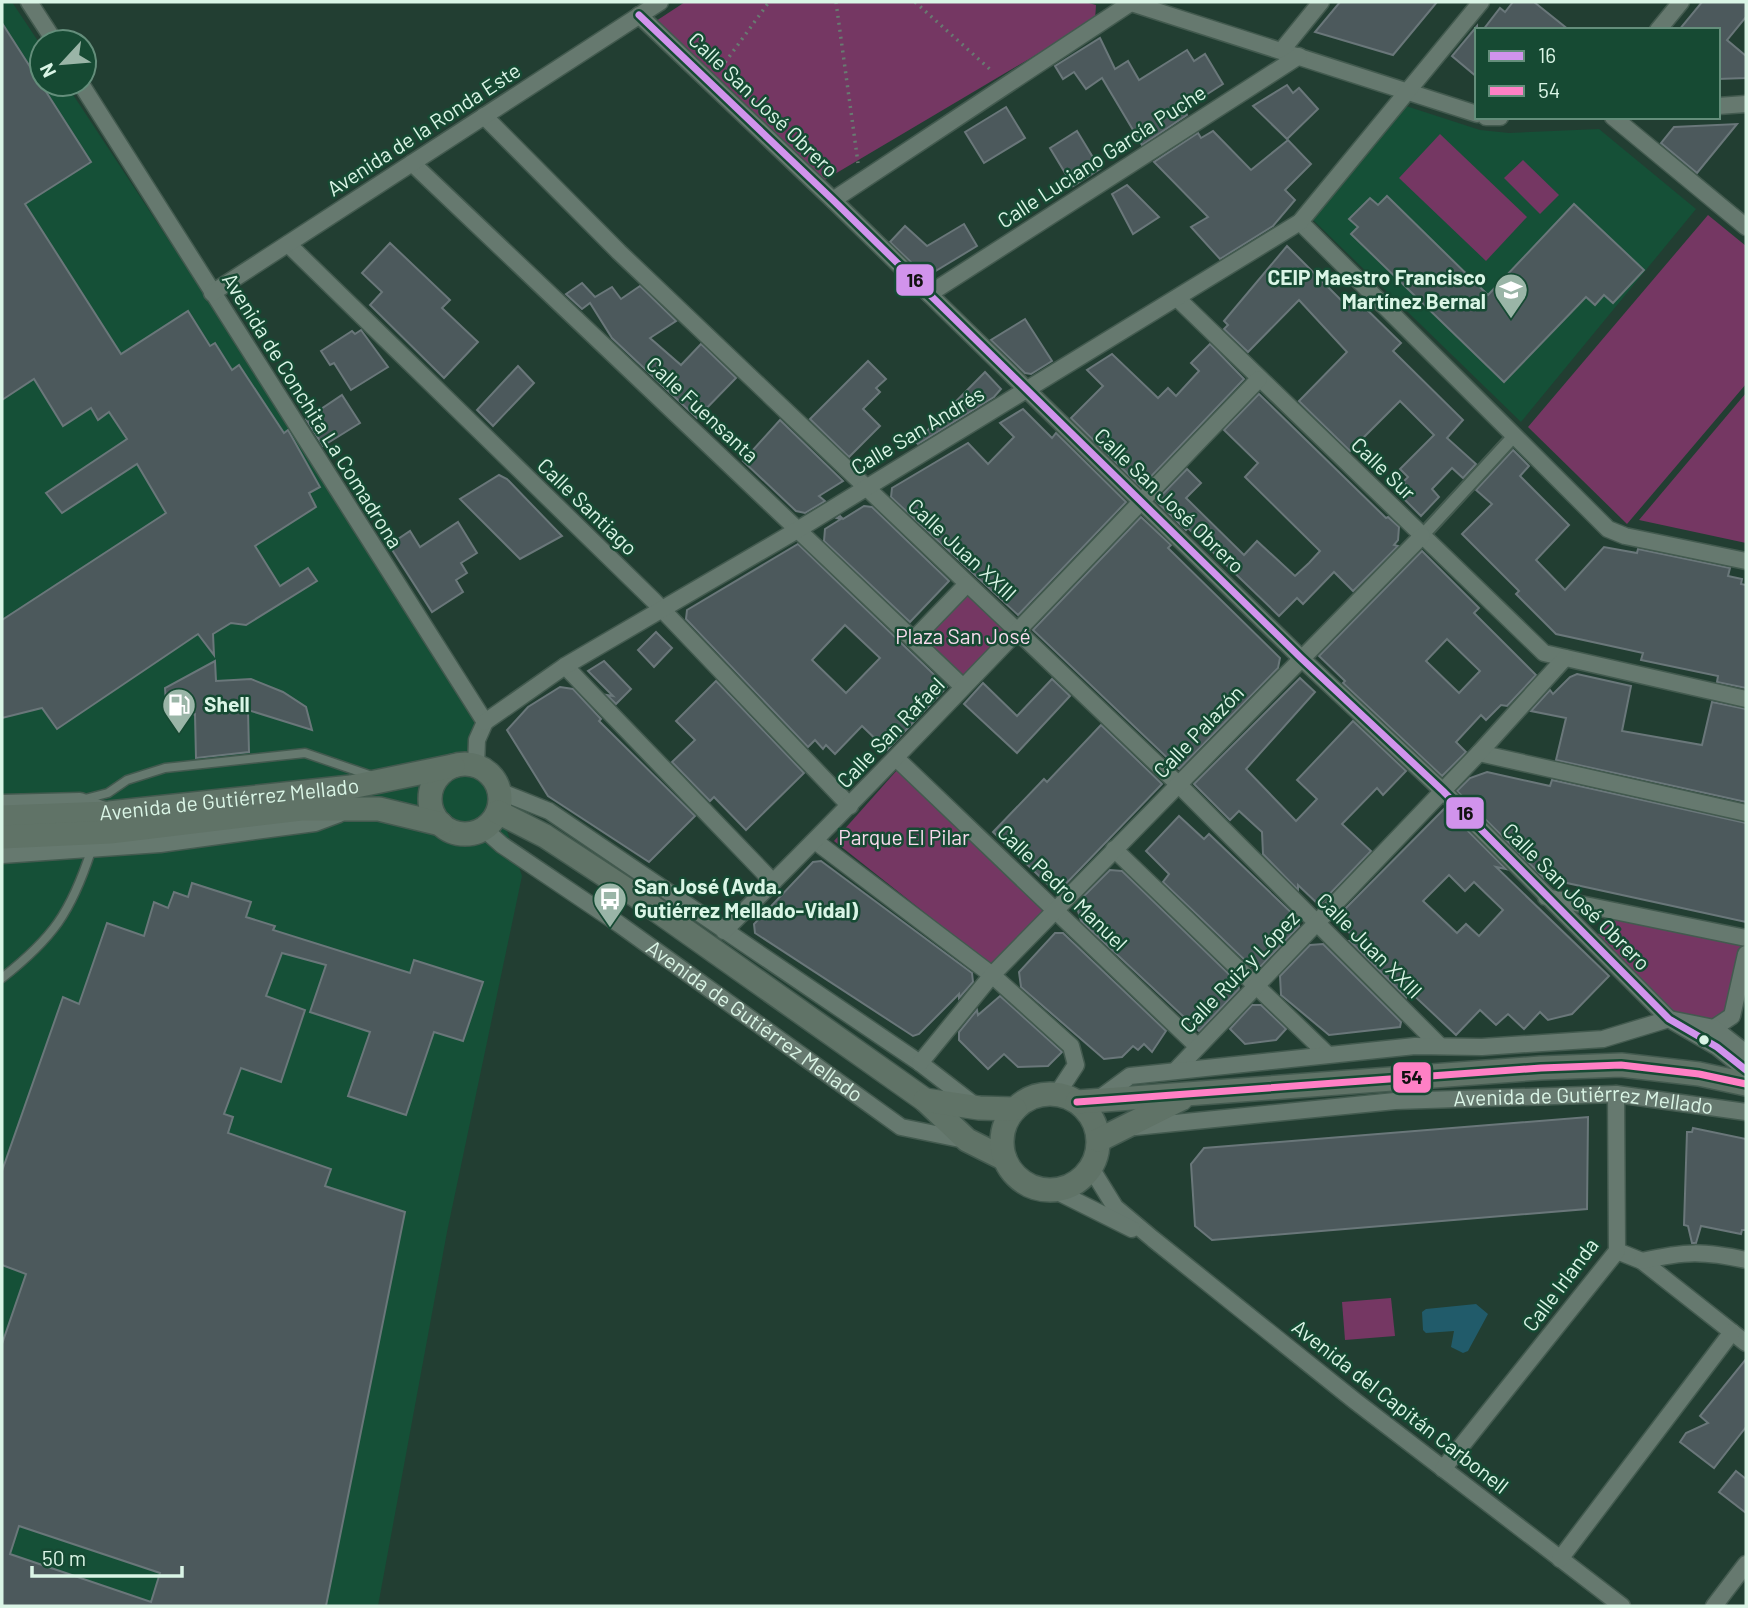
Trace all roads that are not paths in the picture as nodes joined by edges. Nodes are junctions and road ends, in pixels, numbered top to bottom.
1 (29, 2) edge
2 (660, 2) edge
3 (1130, 2) edge
4 (1321, 2) edge
5 (1481, 2) edge
6 (1681, 2) edge
7 (639, 15) junction
8 (46, 28) edge
9 (1660, 28) edge
10 (1282, 50) junction
11 (1299, 56) junction
12 (1409, 90) junction
13 (90, 98) edge
14 (1746, 104) edge
15 (1720, 106) edge
16 (1475, 113) edge
17 (484, 116) junction
18 (1615, 119) edge
19 (412, 163) junction
20 (833, 200) junction
21 (1300, 222) junction
22 (1746, 227) edge
23 (288, 244) junction
24 (212, 293) junction
25 (929, 294) junction
26 (1178, 299) junction
27 (1259, 379) junction
28 (1026, 390) junction
29 (1514, 436) junction
30 (865, 488) junction
31 (1140, 502) junction
32 (799, 529) junction
33 (1422, 536) junction
34 (1746, 561) edge
35 (967, 584) junction
36 (661, 609) junction
37 (1016, 630) junction
38 (914, 639) junction
39 (1301, 658) junction
40 (1565, 658) junction
41 (565, 666) junction
42 (963, 687) junction
43 (1746, 699) edge
44 (485, 722) junction
45 (1479, 753) junction
46 (897, 759) junction
47 (464, 766) junction
48 (385, 780) junction
49 (1178, 783) junction
50 (1443, 791) junction
51 (80, 801) junction
52 (2, 803) edge
53 (850, 806) junction
54 (356, 808) junction
55 (494, 810) junction
56 (109, 813) junction
57 (1746, 813) edge
58 (2, 817) edge
59 (441, 824) junction
60 (2, 837) edge
61 (815, 841) junction
62 (1114, 849) junction
63 (91, 850) junction
64 (2, 855) edge
65 (773, 882) junction
66 (1545, 897) junction
67 (1055, 910) junction
68 (1317, 923) junction
69 (724, 931) junction
70 (1746, 938) edge
71 (1746, 954) edge
72 (992, 975) junction
73 (2, 978) edge
74 (1257, 984) junction
75 (1669, 1019) junction
76 (1714, 1028) junction
77 (1197, 1046) junction
78 (1440, 1046) junction
79 (1746, 1053) edge
80 (1326, 1054) junction
81 (920, 1063) junction
82 (1746, 1070) edge
83 (1175, 1071) junction
84 (1746, 1084) edge
85 (1190, 1094) junction
86 (1616, 1094) junction
87 (1100, 1097) junction
88 (1067, 1098) junction
89 (925, 1100) junction
90 (979, 1108) junction
91 (1014, 1109) junction
92 (1746, 1112) edge
93 (1126, 1128) junction
94 (967, 1140) junction
95 (1099, 1140) junction
96 (1005, 1159) junction
97 (1091, 1168) junction
98 (1054, 1190) junction
99 (1153, 1239) junction
100 (1617, 1251) junction
101 (1643, 1261) junction
102 (1746, 1261) edge
103 (1732, 1332) junction
104 (1746, 1343) edge
105 (1443, 1469) junction
106 (1560, 1559) junction
107 (1746, 1564) edge
108 (1622, 1606) edge
109 (1714, 1606) edge

1 - 8 street
2 - 7 street, Avenida de la Ronda Este
3 - 10 street
3 - 20 street
4 - 10 street
5 - 12 street, Calle San Andrés
6 - 9 street
7 - 17 street, Avenida de la Ronda Este
7 - 20 street, Calle San José Obrero
10 - 11 street
11 - 12 street
11 - 25 street, Calle Luciano García Puche
12 - 16 street
12 - 21 street, Calle San Andrés
13 - 24 street, Avenida de Conchita La Comadrona
14 - 15 street
17 - 19 street, Avenida de la Ronda Este
17 - 30 street, Calle Juan XXIII
18 - 22 street
19 - 23 street, Avenida de la Ronda Este
19 - 32 street, Calle Fuensanta
20 - 25 street, Calle San José Obrero
21 - 26 street, Calle San Andrés
21 - 29 street
23 - 24 street, Avenida de la Ronda Este
23 - 36 street, Calle Santiago
24 - 44 street, Avenida de Conchita La Comadrona
25 - 28 street, Calle San José Obrero
26 - 27 street, Calle Sur
26 - 28 street, Calle San Andrés
27 - 31 street, Calle San Rafael
27 - 33 street, Calle Sur
28 - 30 street, Calle San Andrés
28 - 31 street, Calle San José Obrero
29 - 33 street, Calle Palazón
29 - 34 street
30 - 32 street, Calle San Andrés
30 - 35 street, Calle Juan XXIII
31 - 37 street, Calle San Rafael
31 - 39 street, Calle San José Obrero
32 - 36 street, Calle San Andrés
32 - 38 street, Calle Fuensanta
33 - 39 street, Calle Palazón
33 - 40 street, Calle Sur
35 - 37 street, Calle Juan XXIII
35 - 38 street
36 - 41 street, Calle San Andrés
36 - 53 street, Calle Santiago
37 - 42 street, Calle San Rafael
37 - 49 street, Calle Juan XXIII
38 - 42 street, Calle Fuensanta
39 - 49 street, Calle Palazón
39 - 50 street, Calle San José Obrero
40 - 43 street, Calle Sur
40 - 45 street, Calle Ruiz y López
41 - 44 street, Calle San Andrés
41 - 65 street
42 - 46 street, Calle San Rafael
44 - 47 street
45 - 50 street, Calle Ruiz y López
45 - 57 street
46 - 53 street, Calle San Rafael
46 - 67 street, Calle Pedro Manuel
47 - 48 main road, Avenida de Gutiérrez Mellado
47 - 55 main road
47 - 59 main road
48 - 51 lane
48 - 56 main road, Avenida de Gutiérrez Mellado
49 - 62 street, Calle Palazón
49 - 68 street, Calle Juan XXIII
50 - 66 street, Calle San José Obrero
50 - 68 street, Calle Ruiz y López
51 - 52 street
51 - 56 street
53 - 61 street, Calle San Rafael
54 - 59 main road, Avenida de Gutiérrez Mellado
54 - 60 main road, Avenida de Gutiérrez Mellado
54 - 63 street
55 - 59 main road
55 - 69 street
55 - 89 main road, Avenida de Gutiérrez Mellado
55 - 94 street, Avenida de Gutiérrez Mellado
56 - 58 main road, Avenida de Gutiérrez Mellado
61 - 65 street, Calle San Rafael
61 - 72 street
62 - 67 street, Calle Palazón
62 - 74 street
63 - 64 street
63 - 73 lane
65 - 69 street, Calle San Rafael
66 - 70 street
66 - 75 street, Calle San José Obrero
67 - 72 street, Calle Palazón
67 - 77 street, Calle Pedro Manuel
68 - 74 street, Calle Ruiz y López
68 - 78 street, Calle Juan XXIII
69 - 81 street
71 - 76 street
72 - 81 street, Calle Palazón
72 - 88 street
74 - 77 street, Calle Ruiz y López
74 - 80 street
75 - 76 street, Avenida de Gutiérrez Mellado
75 - 78 street, Avenida de Gutiérrez Mellado
75 - 82 street, Calle San José Obrero
76 - 79 street, Avenida de Gutiérrez Mellado
77 - 83 street, Calle Ruiz y López
78 - 80 street, Avenida de Gutiérrez Mellado
80 - 83 street, Avenida de Gutiérrez Mellado
81 - 90 street
83 - 87 street, Avenida de Gutiérrez Mellado
84 - 85 main road, Avenida de Gutiérrez Mellado
85 - 87 main road, Avenida de Gutiérrez Mellado
85 - 93 main road, Avenida de Gutiérrez Mellado
86 - 92 street, Avenida de Gutiérrez Mellado
86 - 93 street, Avenida de Gutiérrez Mellado
86 - 100 street, Calle Irlanda
87 - 88 main road, Avenida de Gutiérrez Mellado
88 - 91 main road
88 - 95 main road
89 - 90 main road
89 - 94 main road, Avenida de Gutiérrez Mellado
90 - 91 main road
91 - 96 main road
93 - 95 main road, Avenida de Gutiérrez Mellado
94 - 96 main road, Avenida de Gutiérrez Mellado
95 - 97 main road
96 - 98 main road
97 - 98 main road
97 - 99 street
98 - 99 street
99 - 105 street, Avenida del Capitán Carbonell
100 - 101 street
100 - 105 street, Calle Irlanda
101 - 102 street
101 - 103 street
103 - 104 street
103 - 106 street
105 - 106 street, Avenida del Capitán Carbonell
106 - 108 street, Avenida del Capitán Carbonell
107 - 109 street

